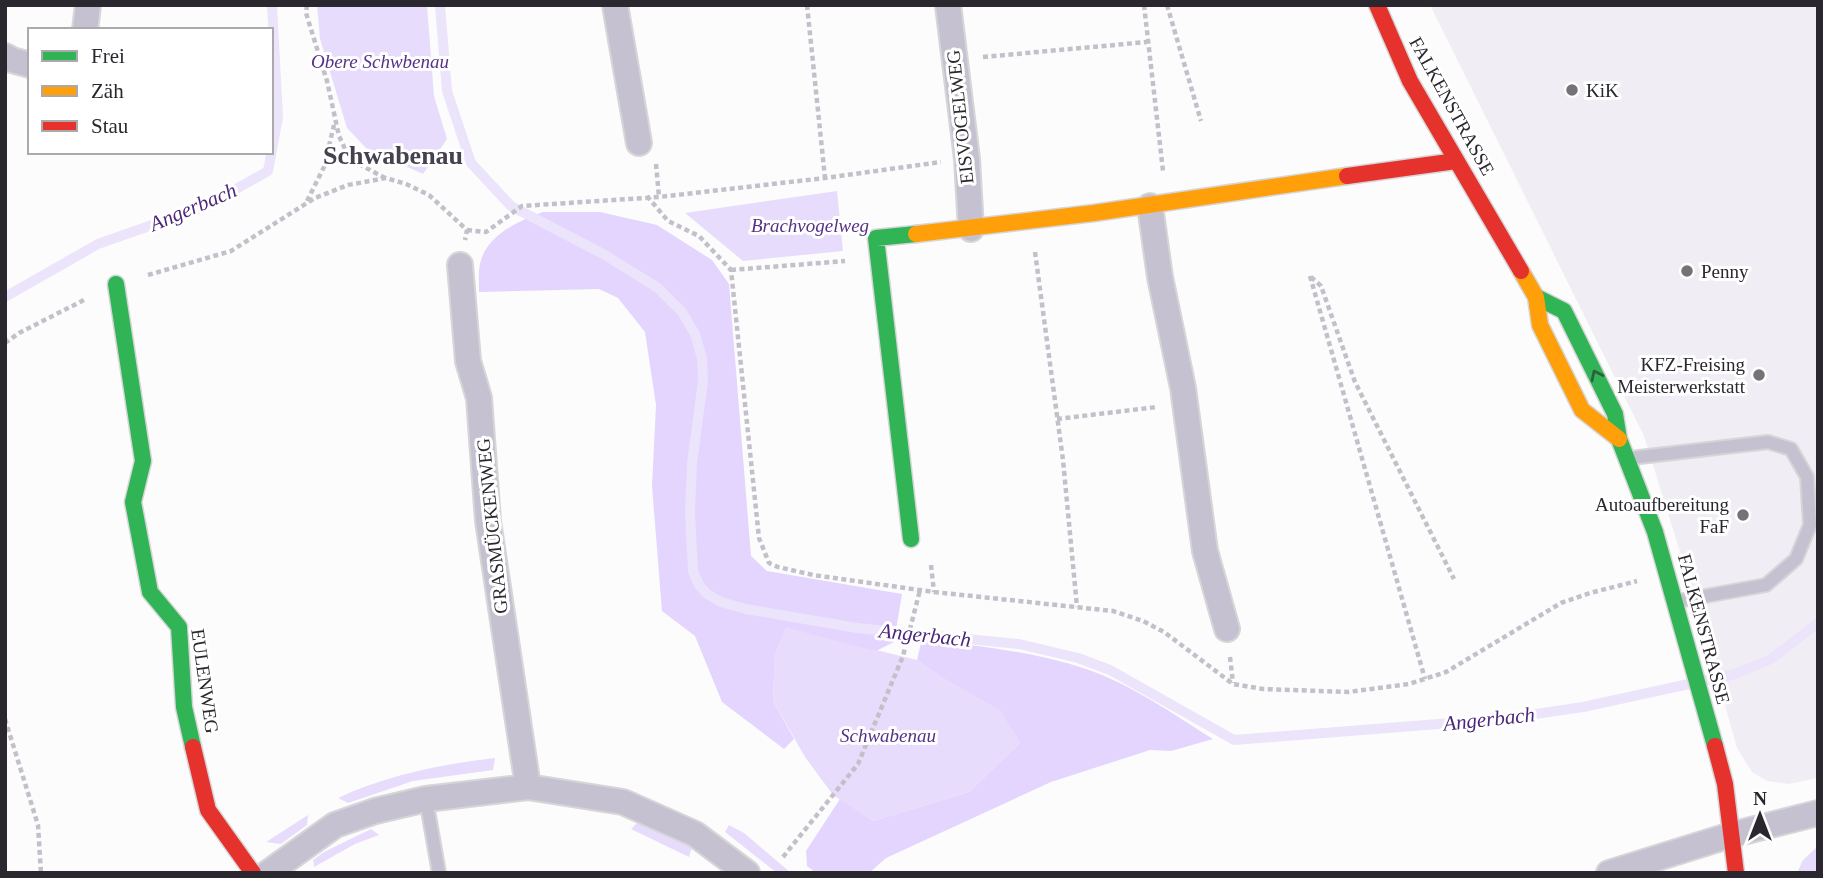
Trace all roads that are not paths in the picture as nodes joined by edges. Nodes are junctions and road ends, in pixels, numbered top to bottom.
1 (88, 5) edge
2 (615, 5) edge
3 (948, 5) edge
4 (1377, 5) edge
5 (85, 28) edge
6 (5, 56) edge
7 (28, 64) edge
8 (639, 144) dead end
9 (1456, 161) junction
10 (1158, 205) junction
11 (971, 229) junction
12 (460, 265) road end
13 (116, 284) road end
14 (1536, 297) junction
15 (1619, 439) junction
16 (1627, 459) junction
17 (911, 539) dead end
18 (1675, 602) junction
19 (1227, 629) dead end
20 (528, 787) junction
21 (426, 799) junction
22 (1818, 813) edge
23 (1731, 835) junction
24 (253, 873) edge
25 (268, 873) edge
26 (439, 873) edge
27 (747, 873) edge
28 (1609, 873) edge
29 (1736, 873) edge

1 - 5 street
2 - 8 street
3 - 11 street, EISVOGELWEG
4 - 9 street, FALKENSTRASSE
6 - 7 street
9 - 10 street
9 - 14 street, FALKENSTRASSE
10 - 11 street
10 - 19 street
11 - 17 street
12 - 20 street, GRASMÜCKENWEG
13 - 24 street, EULENWEG
14 - 15 street, FALKENSTRASSE
15 -> 14 street, FALKENSTRASSE
15 - 16 street, FALKENSTRASSE
16 - 18 street, FALKENSTRASSE
16 - 18 lane
18 - 23 street, FALKENSTRASSE
20 - 21 street
20 - 27 street
21 - 25 street
21 - 26 lane
22 - 23 street
23 - 28 street
23 - 29 street, FALKENSTRASSE

